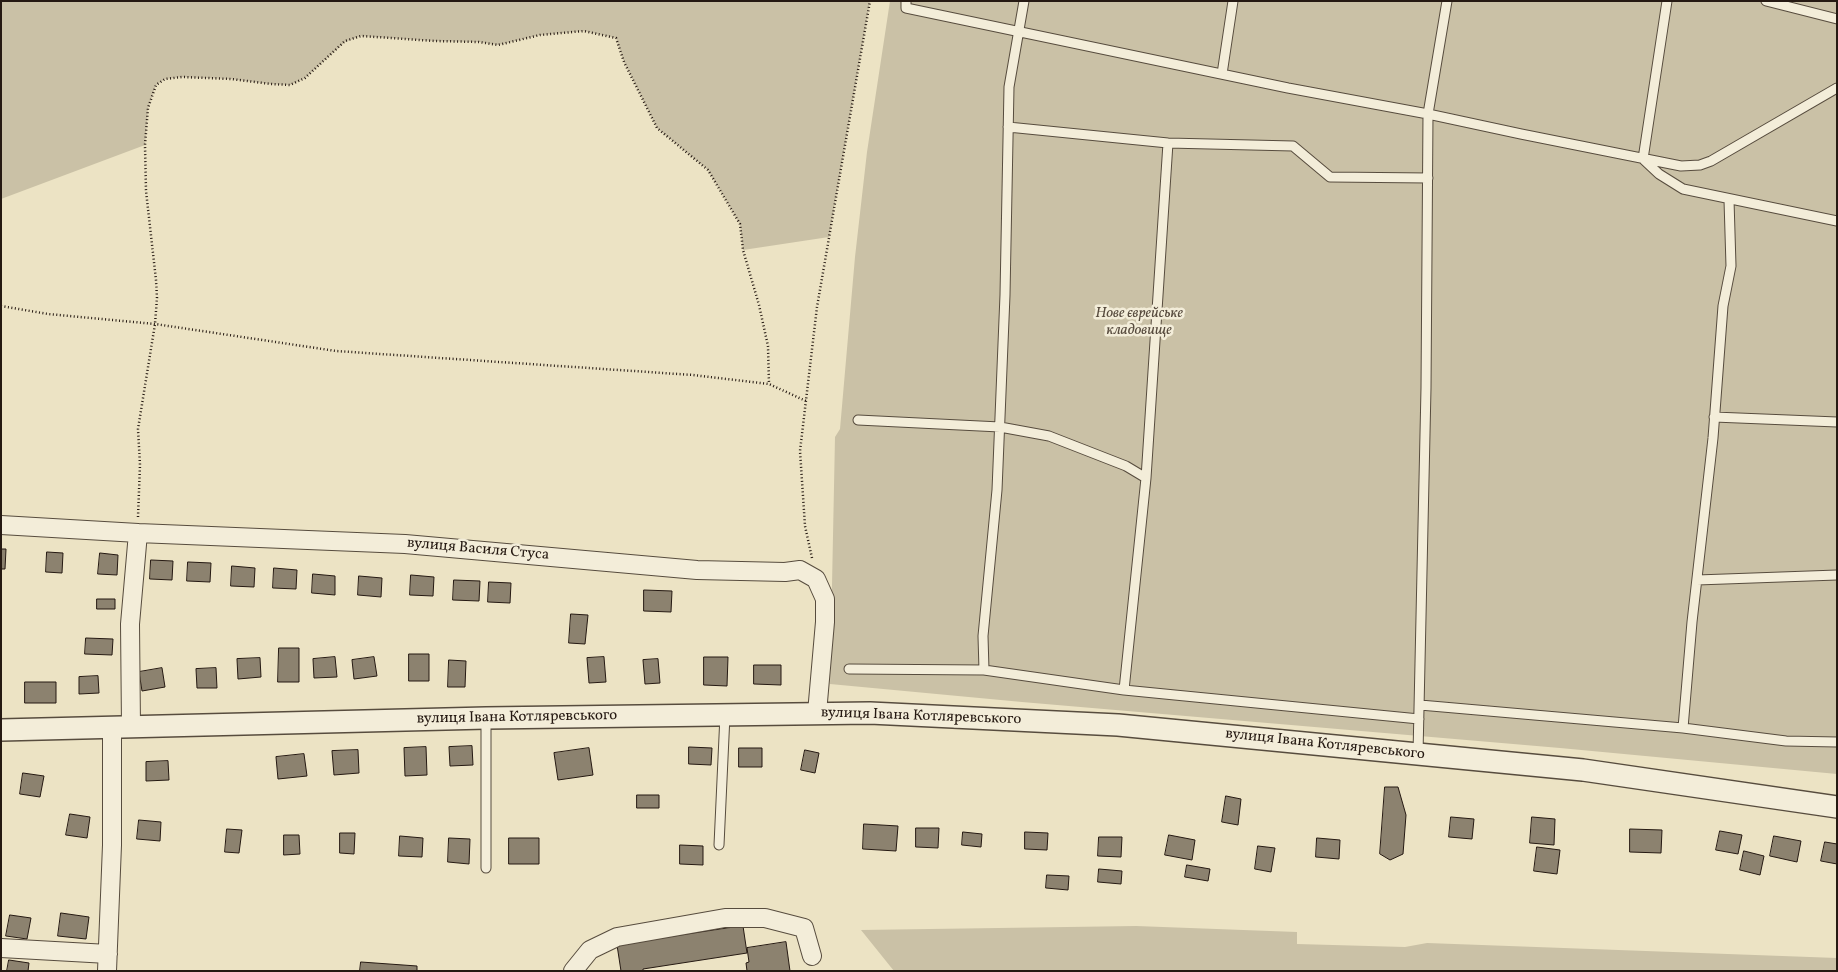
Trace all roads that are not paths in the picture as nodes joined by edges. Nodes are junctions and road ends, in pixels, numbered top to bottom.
1 (906, 1) edge
2 (1024, 1) edge
3 (1233, 1) edge
4 (1447, 1) edge
5 (1668, 1) edge
6 (1766, 1) edge
7 (1837, 19) edge
8 (1020, 32) junction
9 (1222, 74) junction
10 (1837, 88) edge
11 (1428, 114) junction
12 (1008, 127) junction
13 (1168, 142) junction
14 (1643, 159) junction
15 (1428, 178) junction
16 (1729, 200) junction
17 (1837, 221) edge
18 (1714, 417) junction
19 (858, 420) dead end
20 (1837, 422) edge
21 (1000, 427) junction
22 (1146, 478) junction
23 (1, 525) edge
24 (138, 533) junction
25 (1837, 575) edge
26 (1697, 580) junction
27 (849, 669) dead end
28 (984, 670) junction
29 (1124, 690) junction
30 (1420, 705) junction
31 (816, 713) junction
32 (725, 714) junction
33 (486, 718) junction
34 (1419, 720) junction
35 (122, 726) junction
36 (1683, 728) junction
37 (1, 730) edge
38 (1837, 742) edge
39 (1418, 754) junction
40 (1837, 807) edge
41 (719, 845) dead end
42 (486, 868) dead end
43 (1, 948) edge
44 (812, 956) dead end
45 (107, 962) edge
46 (573, 971) edge

1 - 8 lane
2 - 8 lane
3 - 9 lane
4 - 11 lane
5 - 14 lane
6 - 7 lane
8 - 9 lane
8 - 12 lane
9 - 11 lane
10 - 14 lane
11 - 14 lane
11 - 15 lane
12 - 13 lane
12 - 21 lane
13 - 15 lane
13 - 22 lane
14 - 16 lane
15 - 30 lane
16 - 17 lane
16 - 18 lane
18 - 20 lane
18 - 26 lane
19 - 21 lane
21 - 22 lane
21 - 28 lane
22 - 29 lane
23 - 24 street, вулиця Василя Стуса
24 - 31 street, вулиця Василя Стуса
24 - 35 street
25 - 26 lane
26 - 36 lane
27 - 28 lane
28 - 29 lane
29 - 34 lane
30 - 34 lane
30 - 36 lane
31 - 32 street, вулиця Івана Котляревського
31 - 39 street, вулиця Івана Котляревського
32 - 33 street, вулиця Івана Котляревського
32 - 41 lane
33 - 35 street, вулиця Івана Котляревського
33 - 42 lane
34 - 39 lane
35 - 37 street, вулиця Івана Котляревського
35 - 45 street
36 - 38 lane
39 - 40 street, вулиця Івана Котляревського
43 - 45 street
44 - 46 street

